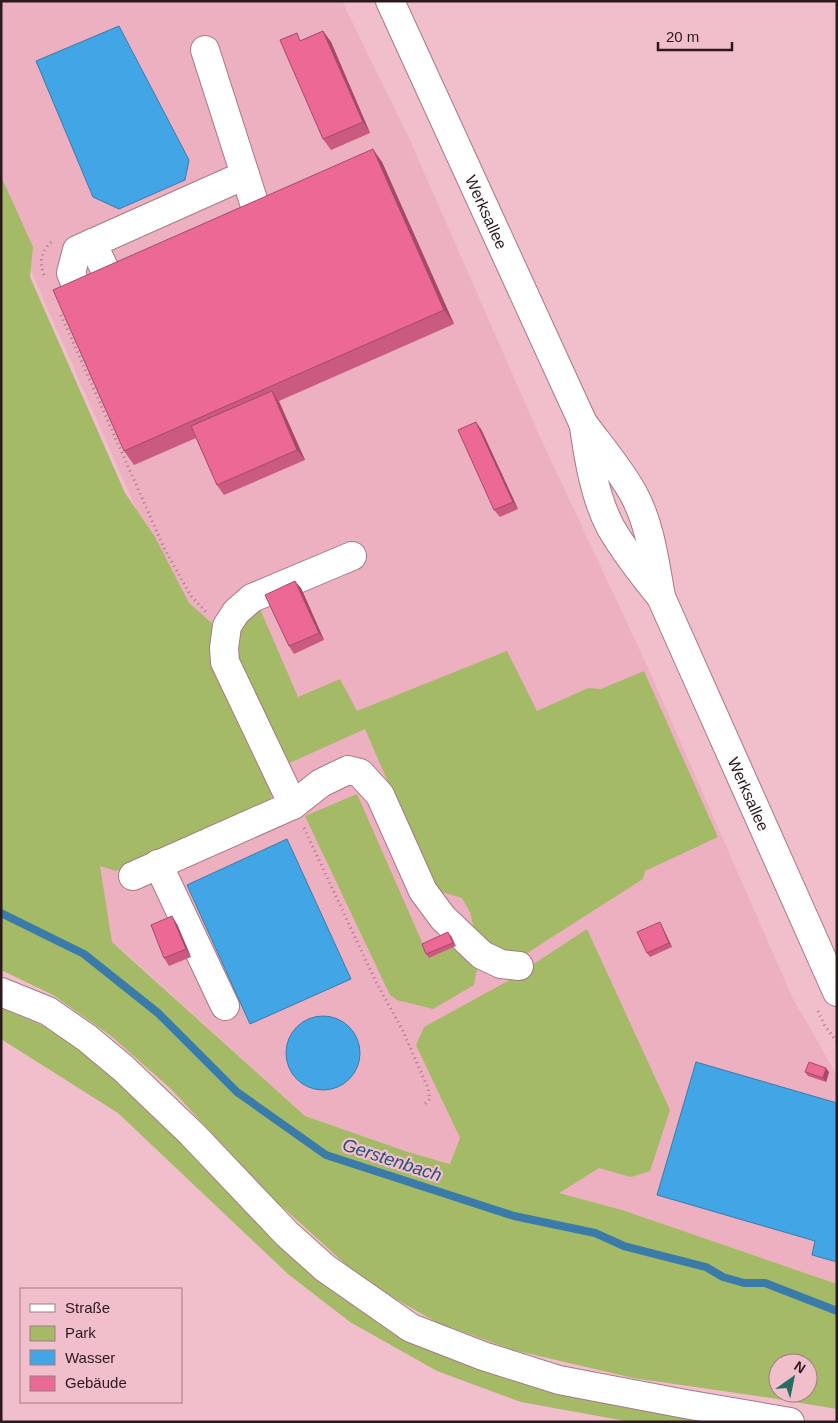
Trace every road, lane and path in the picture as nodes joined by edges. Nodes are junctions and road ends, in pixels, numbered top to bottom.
1 (390, 1) edge
2 (205, 50) dead end
3 (245, 175) junction
4 (257, 212) edge
5 (92, 243) junction
6 (111, 282) edge
7 (80, 296) edge
8 (89, 379) edge
9 (352, 556) dead end
10 (227, 626) junction
11 (293, 804) junction
12 (158, 864) junction
13 (132, 876) dead end
14 (519, 966) dead end
15 (1, 992) edge
16 (837, 992) edge
17 (226, 1006) dead end
18 (425, 1104) dead end
19 (790, 1422) edge

1 - 16 street, Werksallee
2 - 3 street
3 - 4 street
3 - 5 street
5 - 6 street
5 - 7 street
8 - 10 path
9 - 10 street
10 - 11 street
11 - 12 street
11 - 14 street
11 - 18 path
12 - 13 street
12 - 17 street
15 - 19 street

